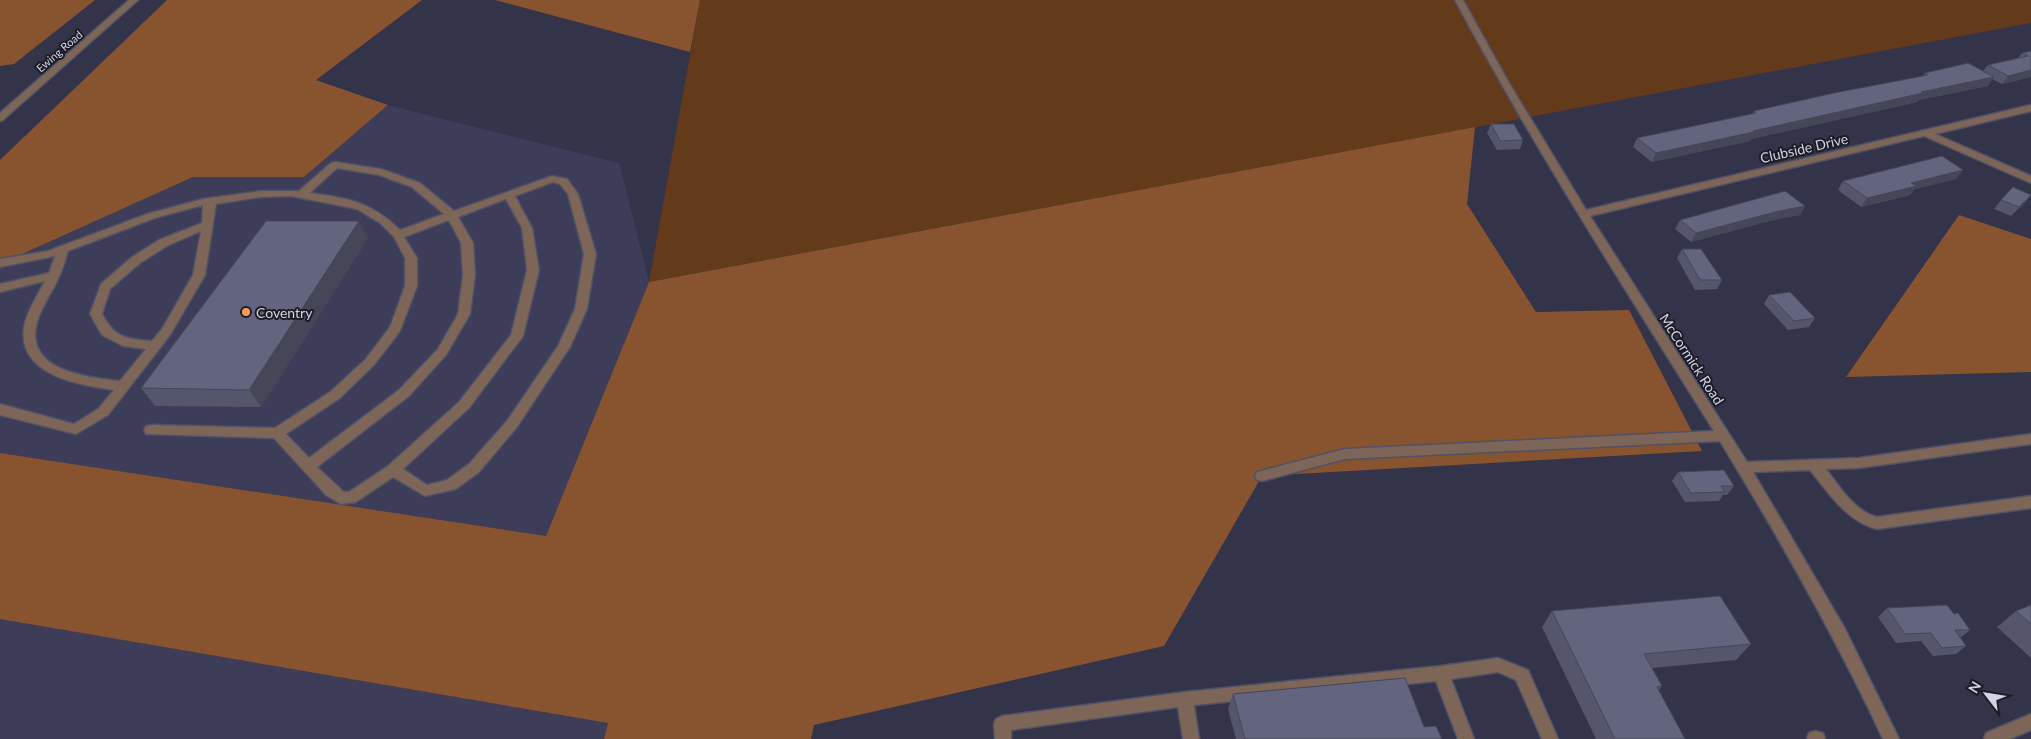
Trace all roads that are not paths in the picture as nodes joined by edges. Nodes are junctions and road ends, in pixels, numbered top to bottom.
1 (134, 0) edge
2 (1459, 0) edge
3 (2031, 108) edge
4 (0, 118) edge
5 (1925, 133) junction
6 (2031, 180) edge
7 (301, 194) junction
8 (509, 194) junction
9 (211, 201) junction
10 (1583, 214) junction
11 (452, 215) junction
12 (206, 225) junction
13 (398, 235) junction
14 (63, 249) junction
15 (0, 264) edge
16 (54, 276) junction
17 (0, 288) edge
18 (154, 346) junction
19 (122, 386) junction
20 (0, 409) edge
21 (151, 430) dead end
22 (278, 433) junction
23 (1724, 436) junction
24 (2031, 439) edge
25 (1814, 465) junction
26 (308, 466) junction
27 (1743, 467) junction
28 (393, 470) junction
29 (1262, 476) dead end
30 (2031, 502) edge
31 (1441, 673) junction
32 (1185, 699) junction
33 (2031, 722) edge
34 (1003, 739) edge
35 (1191, 739) edge
36 (1466, 739) edge
37 (1550, 739) edge
38 (1892, 739) edge
39 (1992, 739) edge

1 - 4 street, Ewing Road
2 - 10 street, McCormick Road
3 - 5 street, Clubside Drive
5 - 6 street
5 - 10 street, Clubside Drive
7 - 9 street
7 - 11 street
7 - 13 street
8 - 11 street
8 - 28 street
8 - 28 street
9 - 12 street
9 - 14 street
10 - 23 street, McCormick Road
11 - 13 street
11 - 26 street
12 - 18 street
12 - 18 street
13 - 22 street
14 - 15 street
14 - 16 street
16 - 17 street
16 - 19 street
18 - 19 street
19 - 20 street
21 - 22 street
22 - 26 street
23 - 27 street, McCormick Road
23 - 29 street
24 - 25 street
25 - 27 street
25 - 30 street
26 - 28 street
27 - 38 street, McCormick Road
31 - 32 street
31 - 36 street
31 - 37 street
32 - 34 street
32 - 35 street
33 - 39 street

